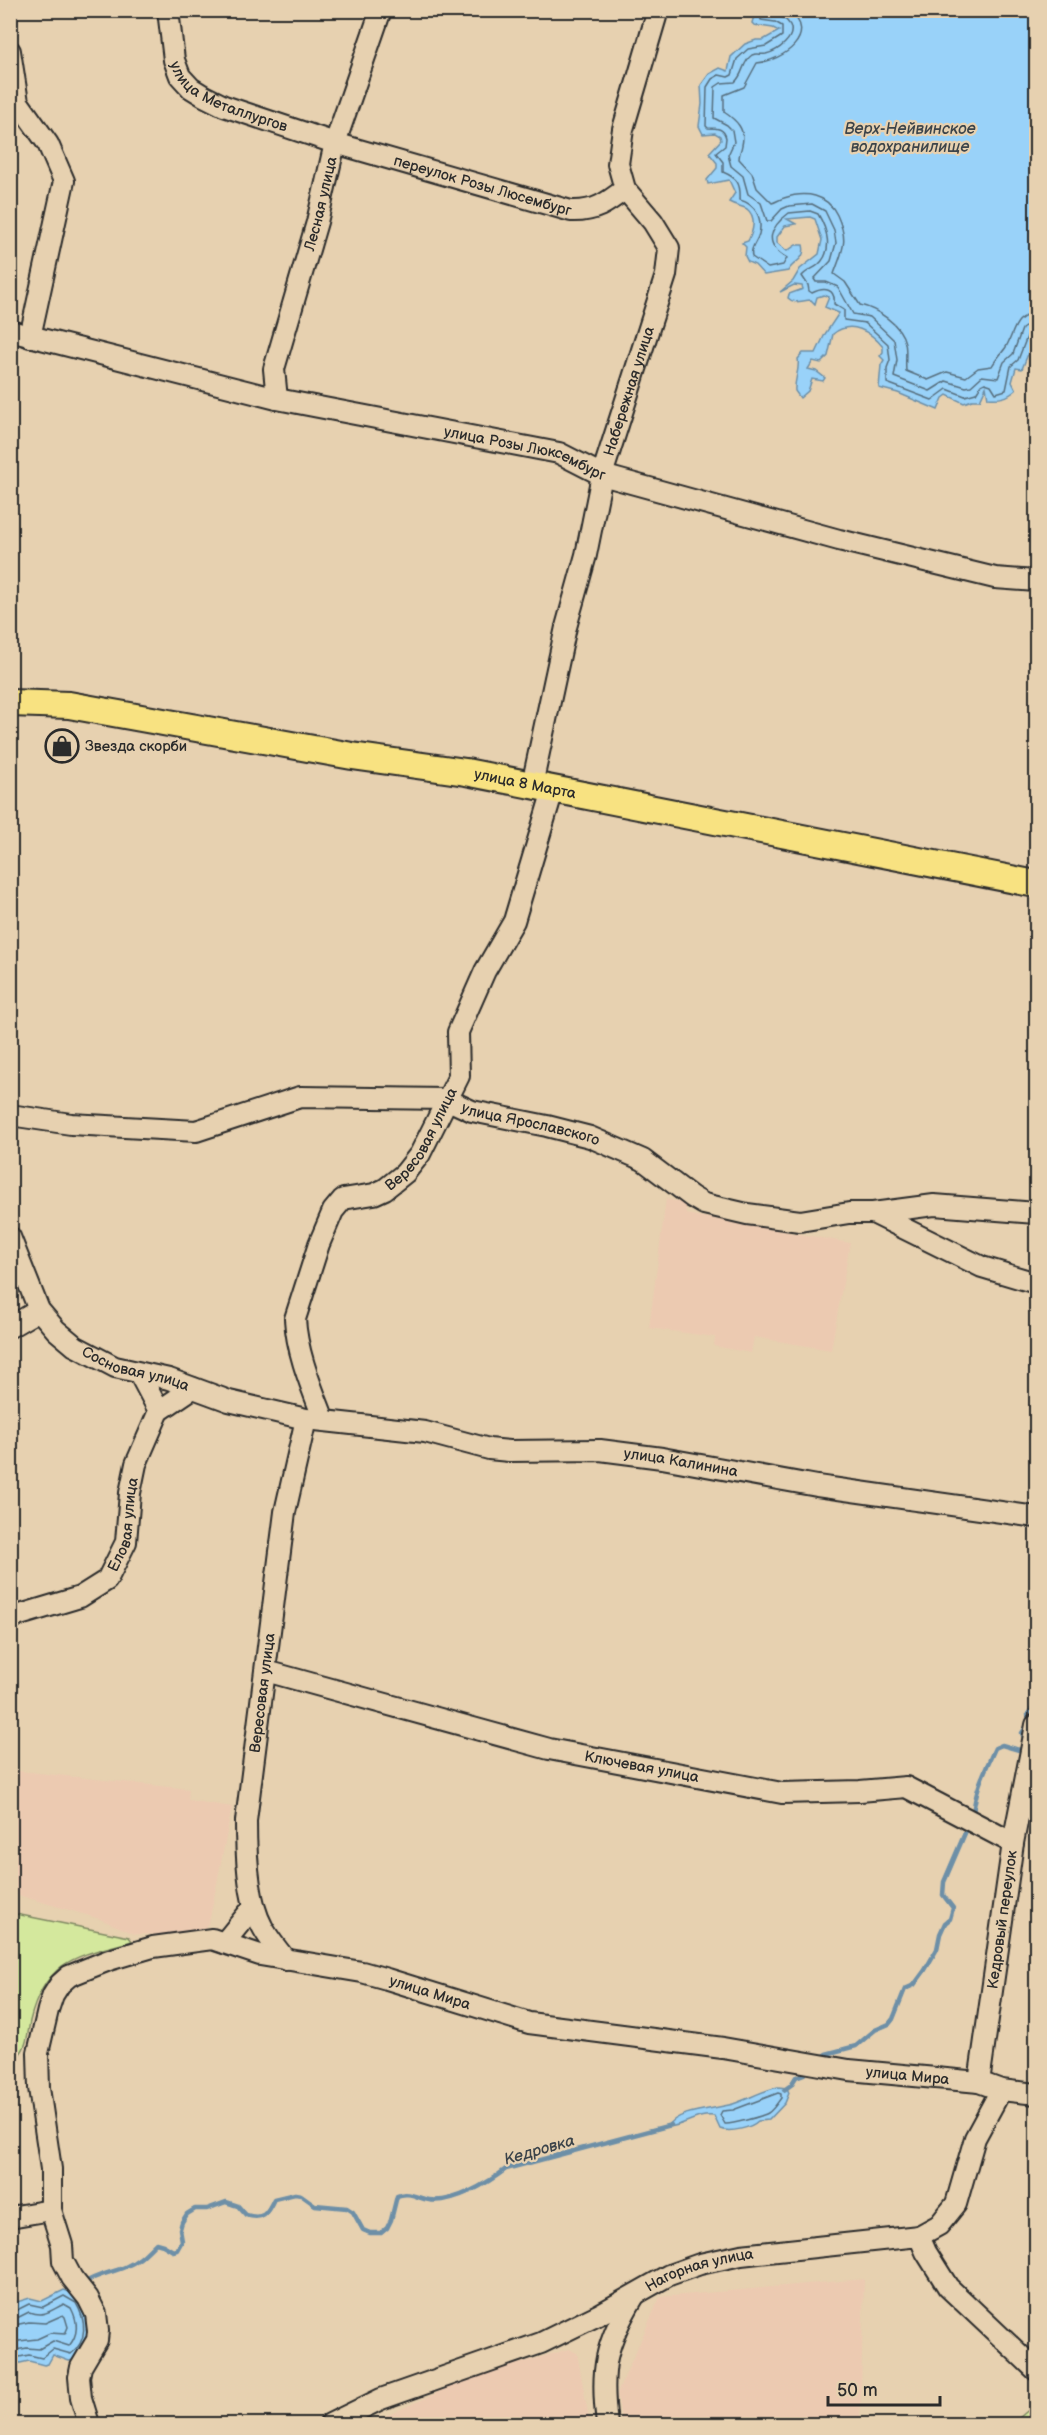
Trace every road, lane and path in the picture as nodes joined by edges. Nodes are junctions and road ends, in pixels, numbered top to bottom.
1 (168, 10) edge
2 (381, 10) edge
3 (658, 10) edge
4 (10, 51) edge
5 (335, 143) junction
6 (625, 189) junction
7 (10, 331) edge
8 (30, 337) junction
9 (277, 399) junction
10 (602, 475) junction
11 (1036, 581) edge
12 (10, 703) edge
13 (542, 788) junction
14 (1036, 884) edge
15 (446, 1099) junction
16 (10, 1115) edge
17 (873, 1213) junction
18 (1036, 1213) edge
19 (10, 1237) edge
20 (1036, 1283) edge
21 (39, 1310) junction
22 (10, 1327) edge
23 (139, 1373) junction
24 (193, 1388) junction
25 (159, 1411) junction
26 (315, 1420) junction
27 (1036, 1517) edge
28 (10, 1618) edge
29 (266, 1671) junction
30 (1036, 1725) edge
31 (1013, 1843) junction
32 (254, 1906) junction
33 (224, 1943) junction
34 (286, 1960) junction
35 (980, 2082) junction
36 (1001, 2090) junction
37 (1036, 2094) edge
38 (51, 2210) junction
39 (10, 2217) edge
40 (919, 2236) junction
41 (635, 2295) junction
42 (1036, 2370) edge
43 (89, 2424) edge
44 (330, 2424) edge
45 (607, 2424) edge

1 - 5 street, улица Металлургов
2 - 5 street, Лесная улица
3 - 6 street, Набережная улица
4 - 8 street
5 - 6 street, переулок Розы Люсембург
5 - 9 street, Лесная улица
6 - 10 street, Набережная улица
7 - 8 street, улица Розы Люксембург
8 - 9 street, улица Розы Люксембург
9 - 10 street, улица Розы Люксембург
10 - 11 street, улица Розы Люксембург
10 - 13 street, Набережная улица
12 - 13 main road, улица 8 Марта
13 - 14 main road, улица 8 Марта
13 - 15 street, Вересовая улица
15 - 16 street, улица Ярославского
15 - 17 street, улица Ярославского
15 - 26 street, Вересовая улица
17 - 18 street, улица Ярославского
17 - 20 street
19 - 21 street, Сосновая улица
21 - 22 street
21 - 23 street, Сосновая улица
23 - 24 street, Сосновая улица
23 - 25 street
24 - 25 street
24 - 26 street, Сосновая улица
25 - 28 street, Еловая улица
26 - 27 street, улица Калинина
26 - 29 street, Вересовая улица
29 - 31 street, Ключевая улица
29 - 32 street, Вересовая улица
30 - 31 street, Кедровый переулок
31 - 35 street, Кедровый переулок
32 - 33 street
32 - 34 street, Вересовая улица
33 - 34 street, улица Мира
33 - 38 street, улица Мира
34 - 35 street, улица Мира
35 - 36 street, улица Мира
36 - 37 street, улица Мира
36 - 40 street
38 - 39 street
38 - 43 street, улица Мира
40 - 41 street, Нагорная улица
40 - 42 street
41 - 44 street, Нагорная улица
41 - 45 street

